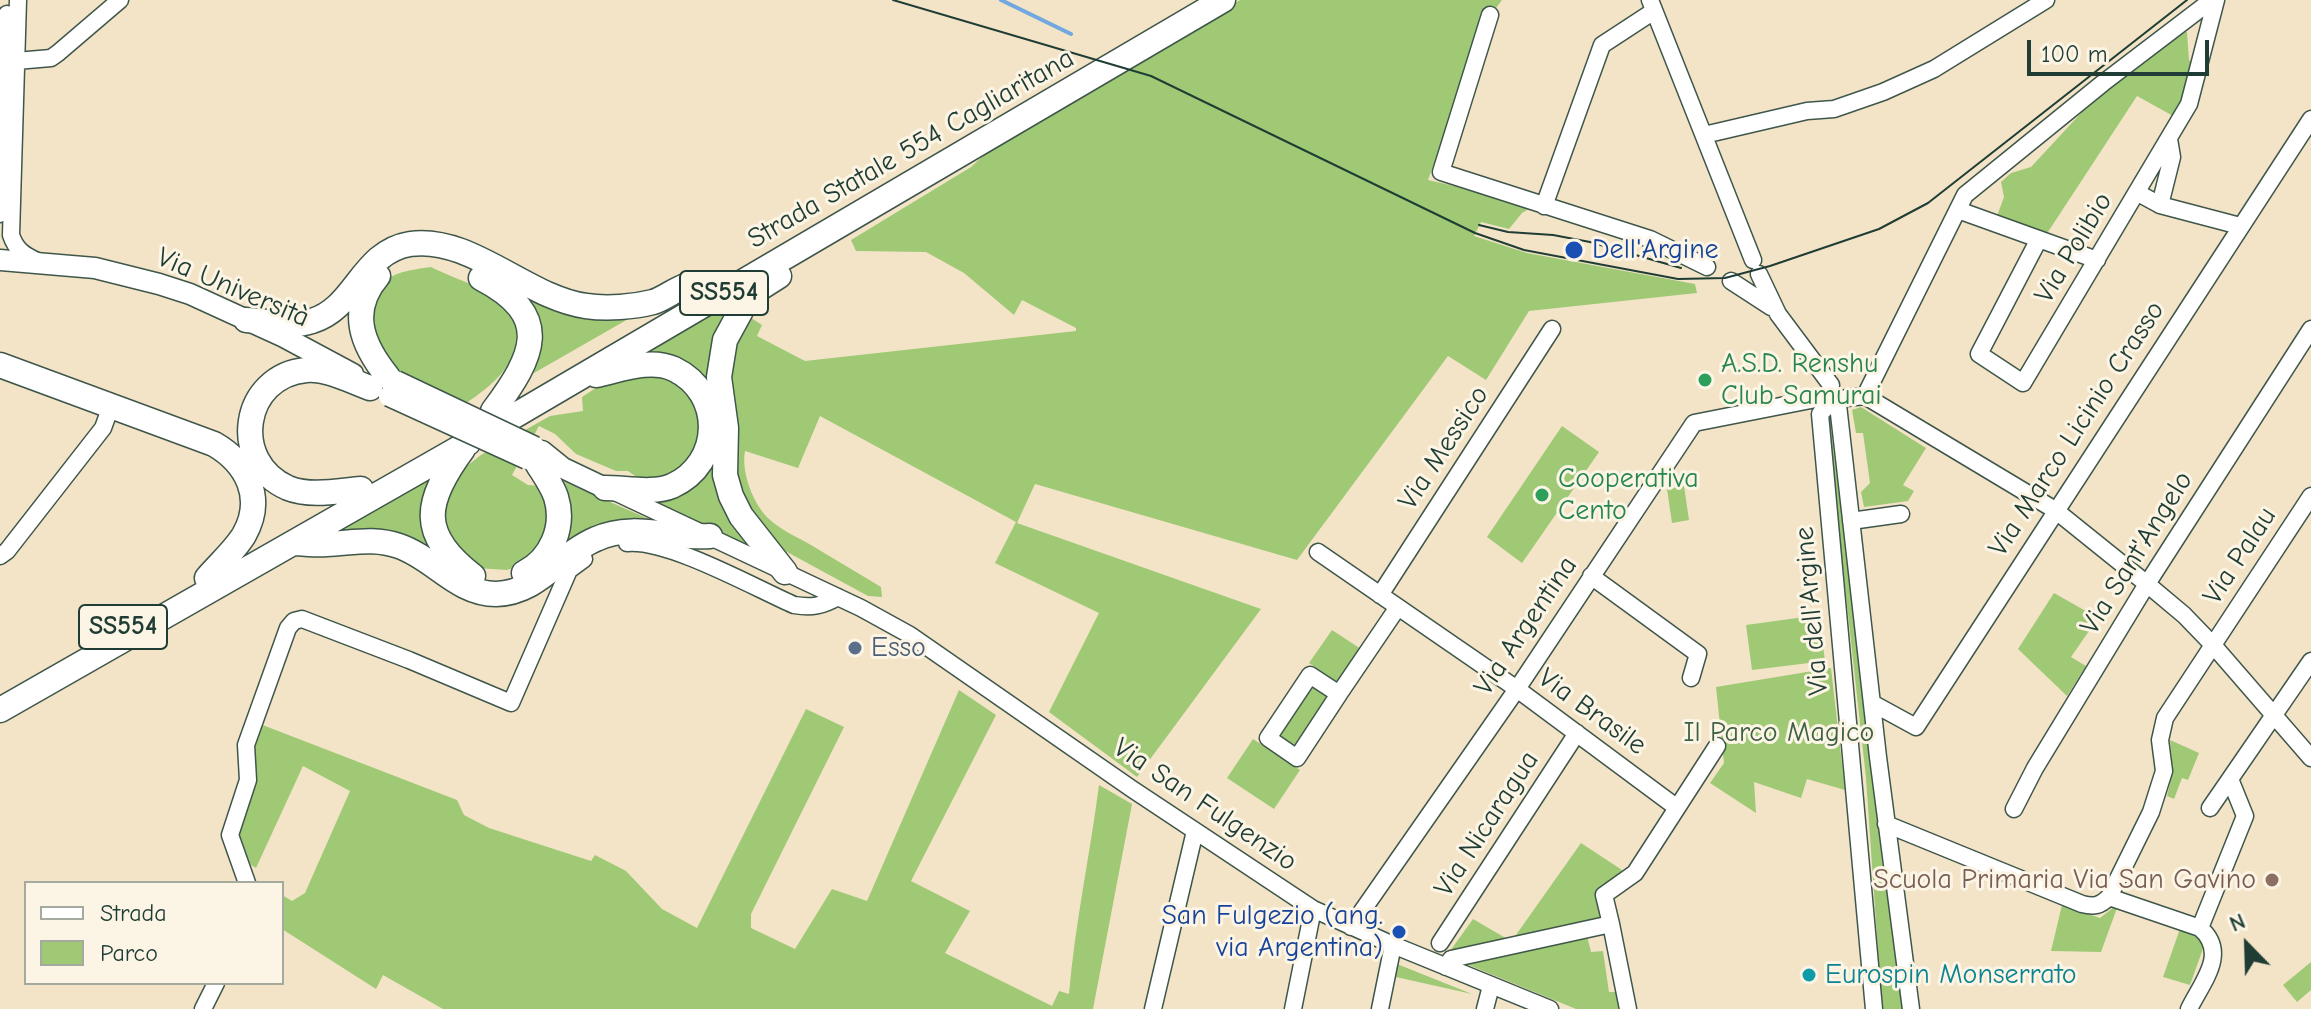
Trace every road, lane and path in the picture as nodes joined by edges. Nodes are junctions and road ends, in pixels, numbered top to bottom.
1 (7, 0) edge
2 (18, 0) edge
3 (120, 0) edge
4 (1194, 0) edge
5 (1223, 0) edge
6 (2046, 0) edge
7 (2214, 0) edge
8 (1652, 6) edge
9 (1490, 15) dead end
10 (1123, 52) junction
11 (16, 61) junction
12 (1092, 70) junction
13 (2311, 119) edge
14 (1704, 135) junction
15 (2169, 139) junction
16 (2138, 193) junction
17 (2160, 205) junction
18 (873, 206) junction
19 (1544, 206) junction
20 (1958, 210) junction
21 (0, 214) edge
22 (2240, 226) junction
23 (2039, 239) junction
24 (0, 260) edge
25 (2097, 260) junction
26 (40, 262) junction
27 (1707, 267) dead end
28 (1731, 281) dead end
29 (710, 286) junction
30 (1778, 314) junction
31 (246, 320) junction
32 (1552, 329) dead end
33 (2311, 329) edge
34 (0, 365) edge
35 (574, 380) junction
36 (386, 386) junction
37 (1865, 396) junction
38 (1834, 398) junction
39 (111, 406) junction
40 (495, 416) junction
41 (461, 441) junction
42 (535, 456) junction
43 (605, 488) junction
44 (361, 489) junction
45 (2311, 496) edge
46 (2055, 510) junction
47 (1901, 514) dead end
48 (1851, 521) junction
49 (710, 536) junction
50 (296, 543) junction
51 (1318, 552) dead end
52 (0, 556) edge
53 (785, 572) junction
54 (1591, 576) junction
55 (207, 578) junction
56 (2147, 584) junction
57 (1380, 595) junction
58 (841, 598) junction
59 (1398, 607) junction
60 (2213, 645) junction
61 (2311, 661) edge
62 (1691, 678) dead end
63 (1517, 689) junction
64 (0, 694) edge
65 (1339, 694) junction
66 (1872, 703) junction
67 (0, 710) edge
68 (2276, 714) junction
69 (1577, 733) junction
70 (1717, 746) dead end
71 (2311, 758) edge
72 (2230, 779) junction
73 (1676, 807) junction
74 (2210, 808) dead end
75 (2014, 809) dead end
76 (1886, 824) junction
77 (1195, 831) junction
78 (246, 881) edge
79 (2109, 897) junction
80 (1313, 909) junction
81 (1611, 924) junction
82 (1351, 927) junction
83 (2200, 928) junction
84 (1440, 943) dead end
85 (1393, 945) junction
86 (1446, 967) junction
87 (215, 985) edge
88 (1491, 986) junction
89 (203, 1009) edge
90 (1153, 1009) edge
91 (1293, 1009) edge
92 (1380, 1009) edge
93 (1485, 1009) edge
94 (1550, 1009) edge
95 (1628, 1009) edge
96 (1874, 1009) edge
97 (1911, 1009) edge
98 (2189, 1009) edge

1 - 21 street
2 - 11 street
3 - 11 street
4 - 10 highway, Strada Statale 554 Cagliaritana / SS554
5 - 10 highway, Strada Statale 554 Cagliaritana / SS554
6 - 14 street
7 - 15 street, Via Polibio
7 - 20 street
8 - 14 street
8 - 19 street
9 - 19 street
10 - 12 highway, Strada Statale 554 Cagliaritana / SS554
11 - 26 street
12 - 18 highway, Strada Statale 554 Cagliaritana / SS554
12 - 29 highway, Strada Statale 554 Cagliaritana / SS554
13 - 22 street, Via Marco Licinio Crasso
14 - 30 street
15 - 16 street, Via Polibio
15 - 17 street, Via Polibio
16 - 17 street
16 - 25 street, Via Polibio
17 - 22 street
18 - 35 highway, Strada Statale 554 Cagliaritana / SS554
18 - 53 highway
19 - 27 street
20 - 23 street
20 - 37 street
22 - 46 street, Via Marco Licinio Crasso
23 - 25 street
23 - 25 street, Via Polibio
24 - 26 main road, Via Università
26 - 31 main road, Via Università
28 - 30 street
29 - 31 highway
29 - 40 highway, Strada Statale 554 Cagliaritana / SS554
30 - 38 street
31 - 36 main road, Via Università
32 - 57 street, Via Messico
33 - 56 street, Via Sant'Angelo
34 - 39 highway
35 - 40 highway, Strada Statale 554 Cagliaritana / SS554
35 - 43 highway
36 - 40 highway
36 - 42 main road, Via Università, bridge
36 - 44 highway
37 - 38 street, Via Argentina
37 - 46 street
38 - 48 street, Via dell'Argine
38 - 54 street, Via Argentina
38 - 96 street, Via dell'Argine
39 - 52 street
39 - 55 highway
41 - 42 highway
41 - 44 highway, SS554
41 - 50 highway, SS554
42 - 43 main road, Via Università
43 - 49 street, Via Università
44 - 55 highway, SS554
45 - 60 street, Via Palau
46 - 56 street
46 - 66 street, Via Marco Licinio Crasso
47 - 48 street
48 - 66 street, Via dell'Argine
49 - 50 highway
49 - 53 street, Via Università
50 - 67 highway, SS554
51 - 57 street, Via Brasile
53 - 58 street, Via Università
54 - 62 street
54 - 63 street, Via Argentina
55 - 64 highway, SS554
56 - 60 street
56 - 75 street, Via Sant'Angelo
57 - 59 street, Via Brasile
58 - 77 street, Via San Fulgenzio
58 - 78 street
59 - 63 street, Via Brasile
59 - 65 street
60 - 68 street
60 - 79 street, Via Palau
61 - 68 street
63 - 69 street, Via Brasile
63 - 82 street, Via Argentina
65 - 65 street
66 - 76 street, Via dell'Argine
68 - 71 street
68 - 72 street
69 - 73 street, Via Brasile
69 - 84 street, Via Nicaragua
70 - 73 street
72 - 74 street
72 - 83 street
73 - 81 street
76 - 79 street
76 - 97 street, Via dell'Argine
77 - 80 street, Via San Fulgenzio
77 - 90 street
79 - 83 street
80 - 82 street, Via San Fulgenzio
80 - 91 street
81 - 86 street
81 - 95 street
82 - 85 street, Via San Fulgenzio
83 - 98 street
85 - 86 street, Via San Fulgenzio
85 - 92 street
86 - 88 street, Via San Fulgenzio
87 - 89 street
88 - 93 street
88 - 94 street, Via San Fulgenzio

